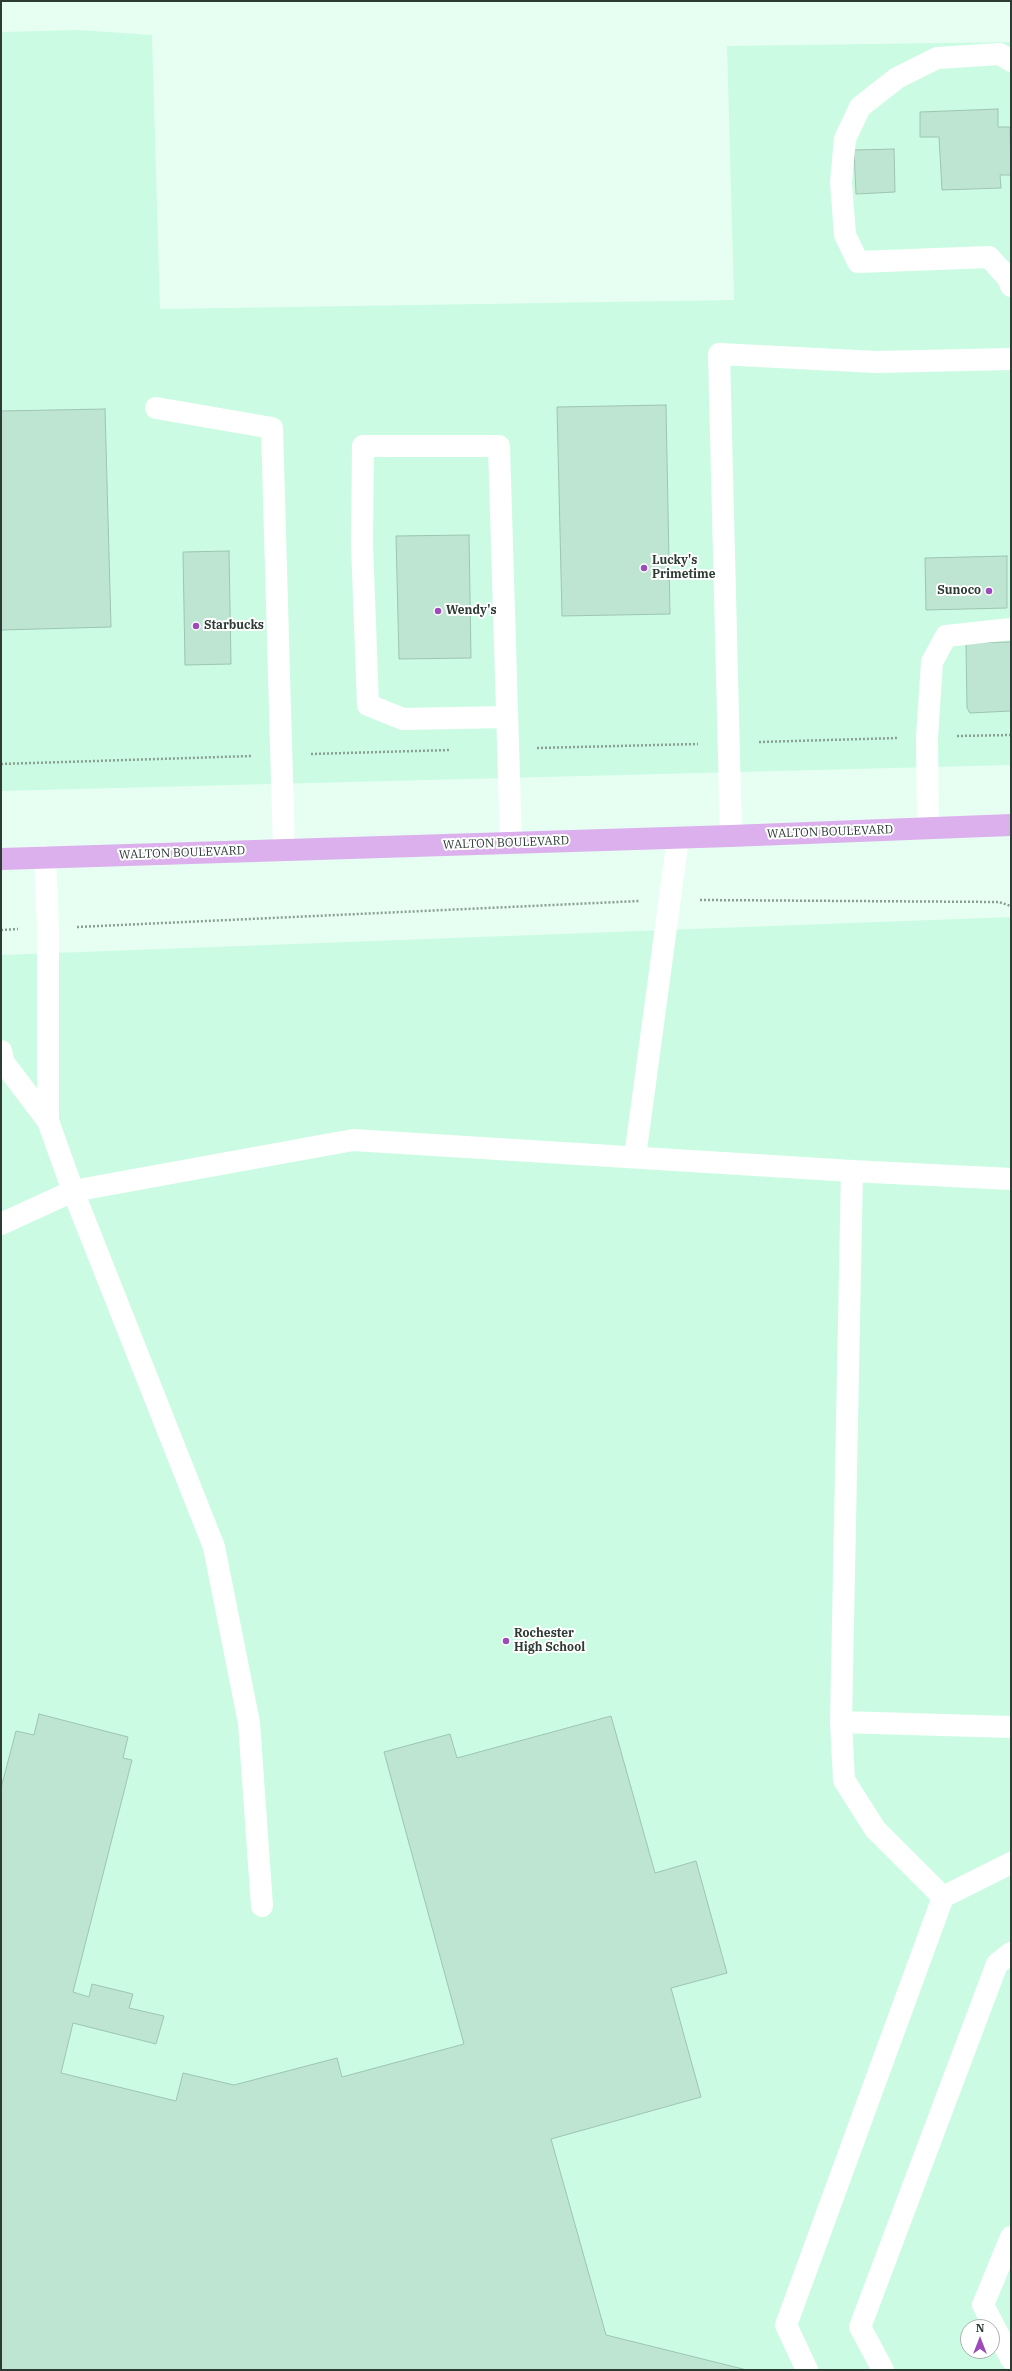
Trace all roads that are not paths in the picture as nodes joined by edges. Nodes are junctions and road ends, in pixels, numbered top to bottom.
1 (1011, 62) edge
2 (1010, 280) edge
3 (1011, 359) edge
4 (156, 408) dead end
5 (1011, 629) edge
6 (506, 717) junction
7 (1011, 825) edge
8 (928, 828) junction
9 (731, 836) junction
10 (678, 838) junction
11 (511, 843) junction
12 (284, 850) junction
13 (45, 858) junction
14 (1, 859) edge
15 (1, 1052) edge
16 (48, 1121) junction
17 (635, 1157) junction
18 (852, 1171) junction
19 (1011, 1179) edge
20 (73, 1191) junction
21 (1, 1224) edge
22 (841, 1722) junction
23 (1011, 1727) edge
24 (1011, 1863) edge
25 (943, 1897) junction
26 (262, 1906) dead end
27 (1011, 1953) edge
28 (1011, 2237) edge
29 (1011, 2360) edge
30 (807, 2370) edge
31 (883, 2370) edge

1 - 2 lane
3 - 9 lane
4 - 12 lane
5 - 8 lane
6 - 6 lane
6 - 11 lane
7 - 8 main road, WALTON BOULEVARD
8 - 9 main road, WALTON BOULEVARD
9 - 10 main road, WALTON BOULEVARD
10 - 11 main road, WALTON BOULEVARD
10 - 17 lane
11 - 12 main road, WALTON BOULEVARD
12 - 13 main road, WALTON BOULEVARD
13 - 14 main road, WALTON BOULEVARD
13 - 16 lane
15 - 16 lane
16 - 20 lane
17 - 18 lane
17 - 20 lane
18 - 19 lane
18 - 22 lane
20 - 21 lane
20 - 26 lane
22 - 23 lane
22 - 25 lane
24 - 25 lane
25 - 30 lane
27 - 31 lane
28 - 29 lane

